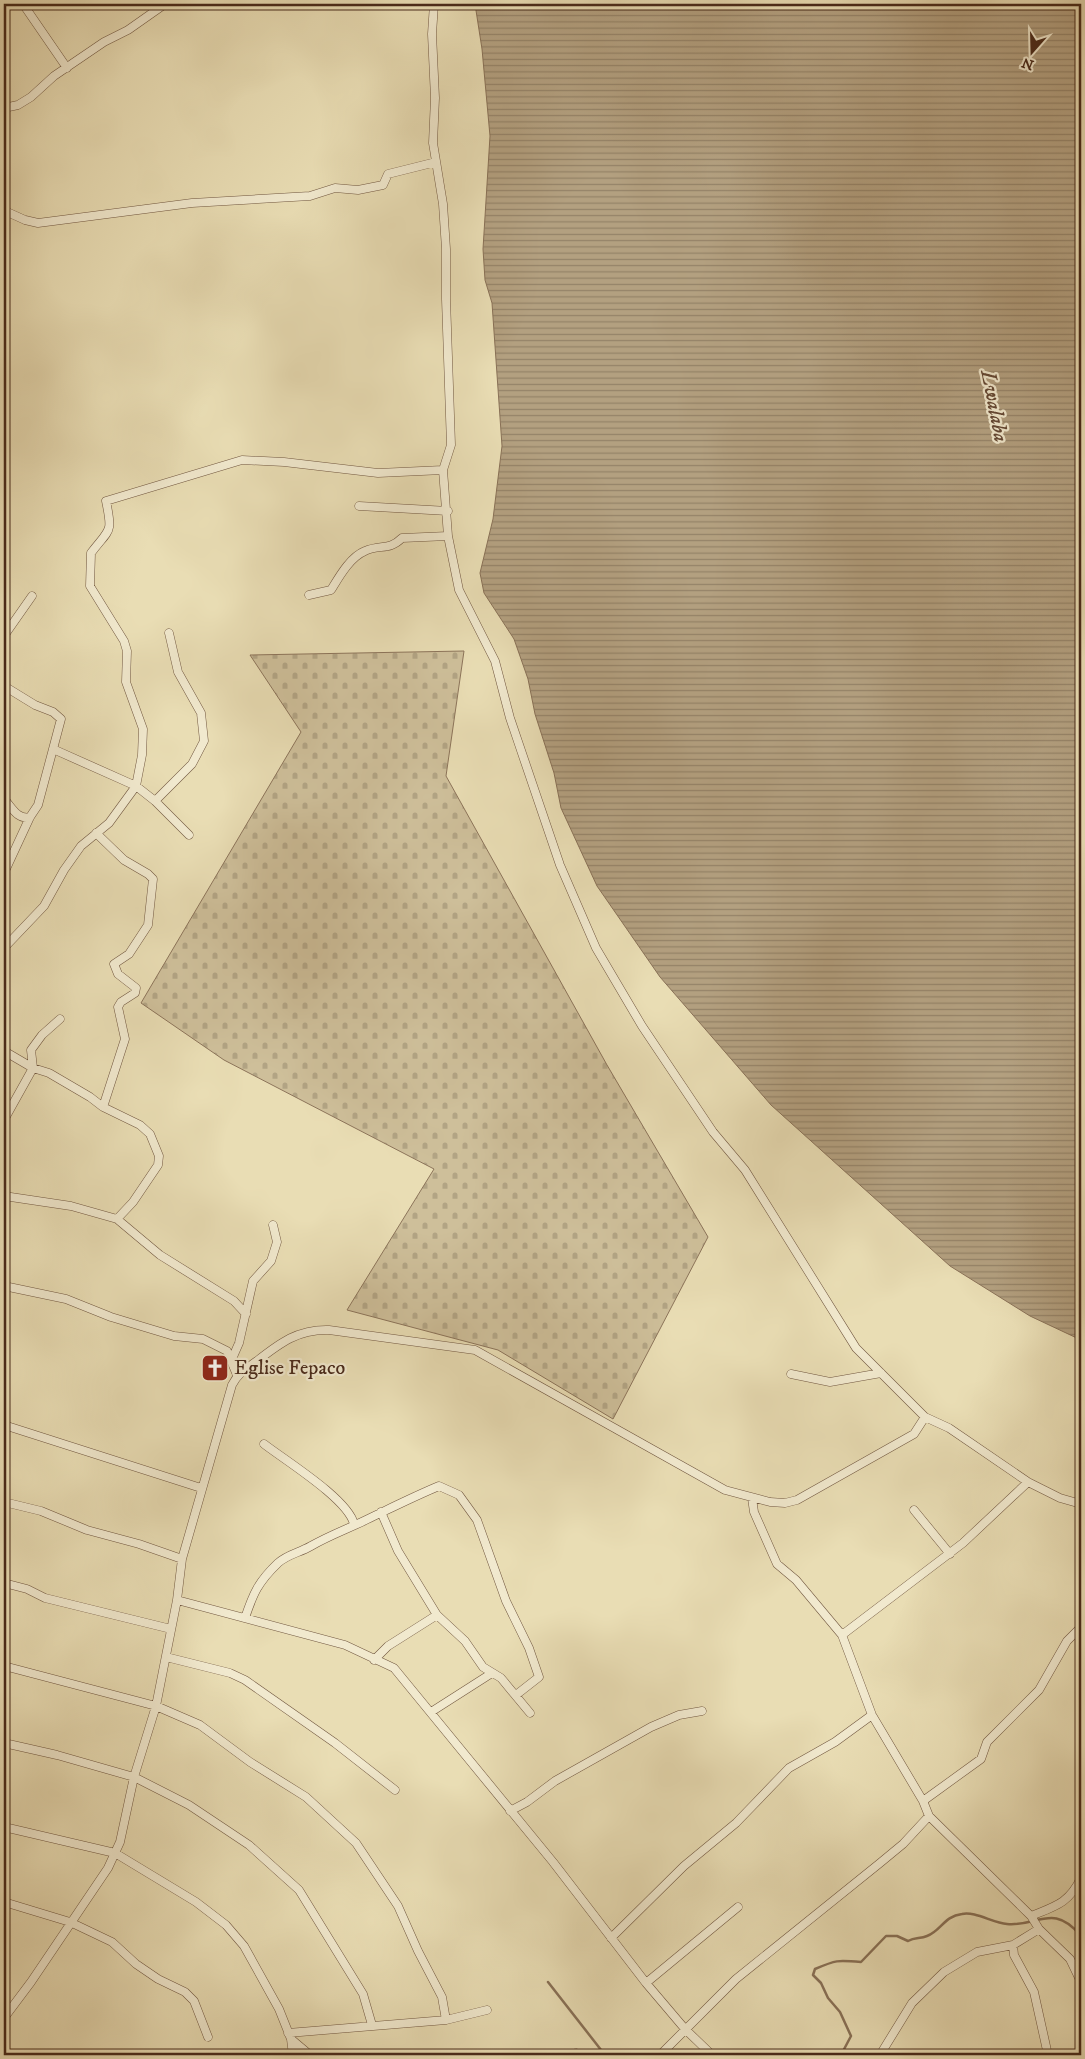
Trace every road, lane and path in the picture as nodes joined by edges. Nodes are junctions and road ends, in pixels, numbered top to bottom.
1 (23, 4) edge
2 (165, 4) edge
3 (434, 4) edge
4 (67, 68) junction
5 (4, 108) edge
6 (436, 162) junction
7 (4, 207) edge
8 (443, 470) junction
9 (359, 506) dead end
10 (448, 511) junction
11 (448, 536) junction
12 (309, 595) dead end
13 (32, 596) dead end
14 (169, 633) dead end
15 (4, 636) edge
16 (4, 686) edge
17 (53, 749) junction
18 (136, 786) junction
19 (4, 799) edge
20 (155, 801) junction
21 (30, 817) junction
22 (96, 833) junction
23 (189, 835) dead end
24 (4, 873) edge
25 (4, 948) edge
26 (60, 1019) dead end
27 (4, 1051) edge
28 (33, 1068) junction
29 (102, 1108) junction
30 (4, 1120) edge
31 (4, 1196) edge
32 (117, 1218) junction
33 (273, 1225) dead end
34 (4, 1286) edge
35 (246, 1314) junction
36 (232, 1359) junction
37 (237, 1374) junction
38 (790, 1374) dead end
39 (881, 1374) junction
40 (925, 1417) junction
41 (4, 1425) edge
42 (264, 1444) dead end
43 (1028, 1482) junction
44 (201, 1488) junction
45 (752, 1498) junction
46 (4, 1502) edge
47 (1081, 1504) edge
48 (914, 1510) dead end
49 (381, 1512) junction
50 (354, 1524) junction
51 (950, 1554) junction
52 (182, 1559) junction
53 (4, 1583) edge
54 (178, 1600) junction
55 (438, 1614) junction
56 (245, 1618) junction
57 (1081, 1627) edge
58 (171, 1629) junction
59 (842, 1635) junction
60 (166, 1657) junction
61 (374, 1660) junction
62 (4, 1666) edge
63 (492, 1673) junction
64 (516, 1694) junction
65 (156, 1706) junction
66 (702, 1711) dead end
67 (431, 1712) junction
68 (530, 1713) dead end
69 (872, 1715) junction
70 (4, 1743) edge
71 (134, 1777) junction
72 (395, 1790) dead end
73 (923, 1801) junction
74 (510, 1810) junction
75 (929, 1816) junction
76 (4, 1827) edge
77 (115, 1854) junction
78 (1081, 1878) edge
79 (4, 1902) edge
80 (738, 1907) dead end
81 (1031, 1916) junction
82 (70, 1922) junction
83 (1040, 1929) junction
84 (611, 1938) junction
85 (1013, 1945) junction
86 (1081, 1982) edge
87 (646, 1983) junction
88 (487, 2010) dead end
89 (4, 2018) edge
90 (446, 2020) junction
91 (372, 2025) junction
92 (685, 2029) junction
93 (290, 2036) junction
94 (208, 2037) dead end
95 (293, 2055) edge
96 (310, 2055) edge
97 (660, 2055) edge
98 (712, 2055) edge
99 (880, 2055) edge
100 (1048, 2055) edge

1 - 4 street
2 - 4 street
3 - 6 street
4 - 5 street
6 - 7 street
6 - 8 street
8 - 10 street
8 - 18 street
9 - 10 street
10 - 11 street
11 - 12 street
11 - 39 street
13 - 15 street
14 - 20 street
16 - 17 street
17 - 18 street
17 - 21 street
18 - 20 street
18 - 22 street
19 - 21 street
20 - 23 street
21 - 24 street
22 - 25 street
22 - 29 street
26 - 28 street
27 - 28 street
28 - 29 street
28 - 30 street
29 - 32 street
31 - 32 street
32 - 35 street
33 - 35 street
34 - 36 street
35 - 36 street
36 - 37 street
37 - 44 street
37 - 45 street
38 - 39 street
39 - 40 street
40 - 43 street
40 - 45 street
41 - 44 street
42 - 50 street
43 - 47 street
43 - 51 street
44 - 52 street
45 - 59 street
46 - 52 street
48 - 51 street
49 - 50 street
49 - 55 street
49 - 64 street
50 - 56 street
51 - 59 street
52 - 54 street
53 - 58 street
54 - 56 street
54 - 58 street
55 - 61 street
55 - 63 street
56 - 61 street
57 - 73 street
58 - 60 street
59 - 69 street
60 - 65 street
60 - 72 street
61 - 67 street
62 - 65 street
63 - 64 street
63 - 67 street
64 - 68 street
65 - 71 street
65 - 90 street
66 - 74 street
67 - 74 street
69 - 73 street
69 - 84 street
70 - 71 street
71 - 77 street
71 - 91 street
73 - 75 street
74 - 84 street
75 - 81 street
75 - 92 street
76 - 77 street
77 - 82 street
77 - 93 street
78 - 81 street
79 - 82 street
80 - 87 street
81 - 83 street
82 - 89 street
82 - 94 street
83 - 85 street
83 - 86 street
84 - 87 street
85 - 99 street
85 - 100 street
87 - 92 street
88 - 90 street
90 - 91 street
91 - 93 street
92 - 97 street
92 - 98 street
93 - 95 street
93 - 96 street

